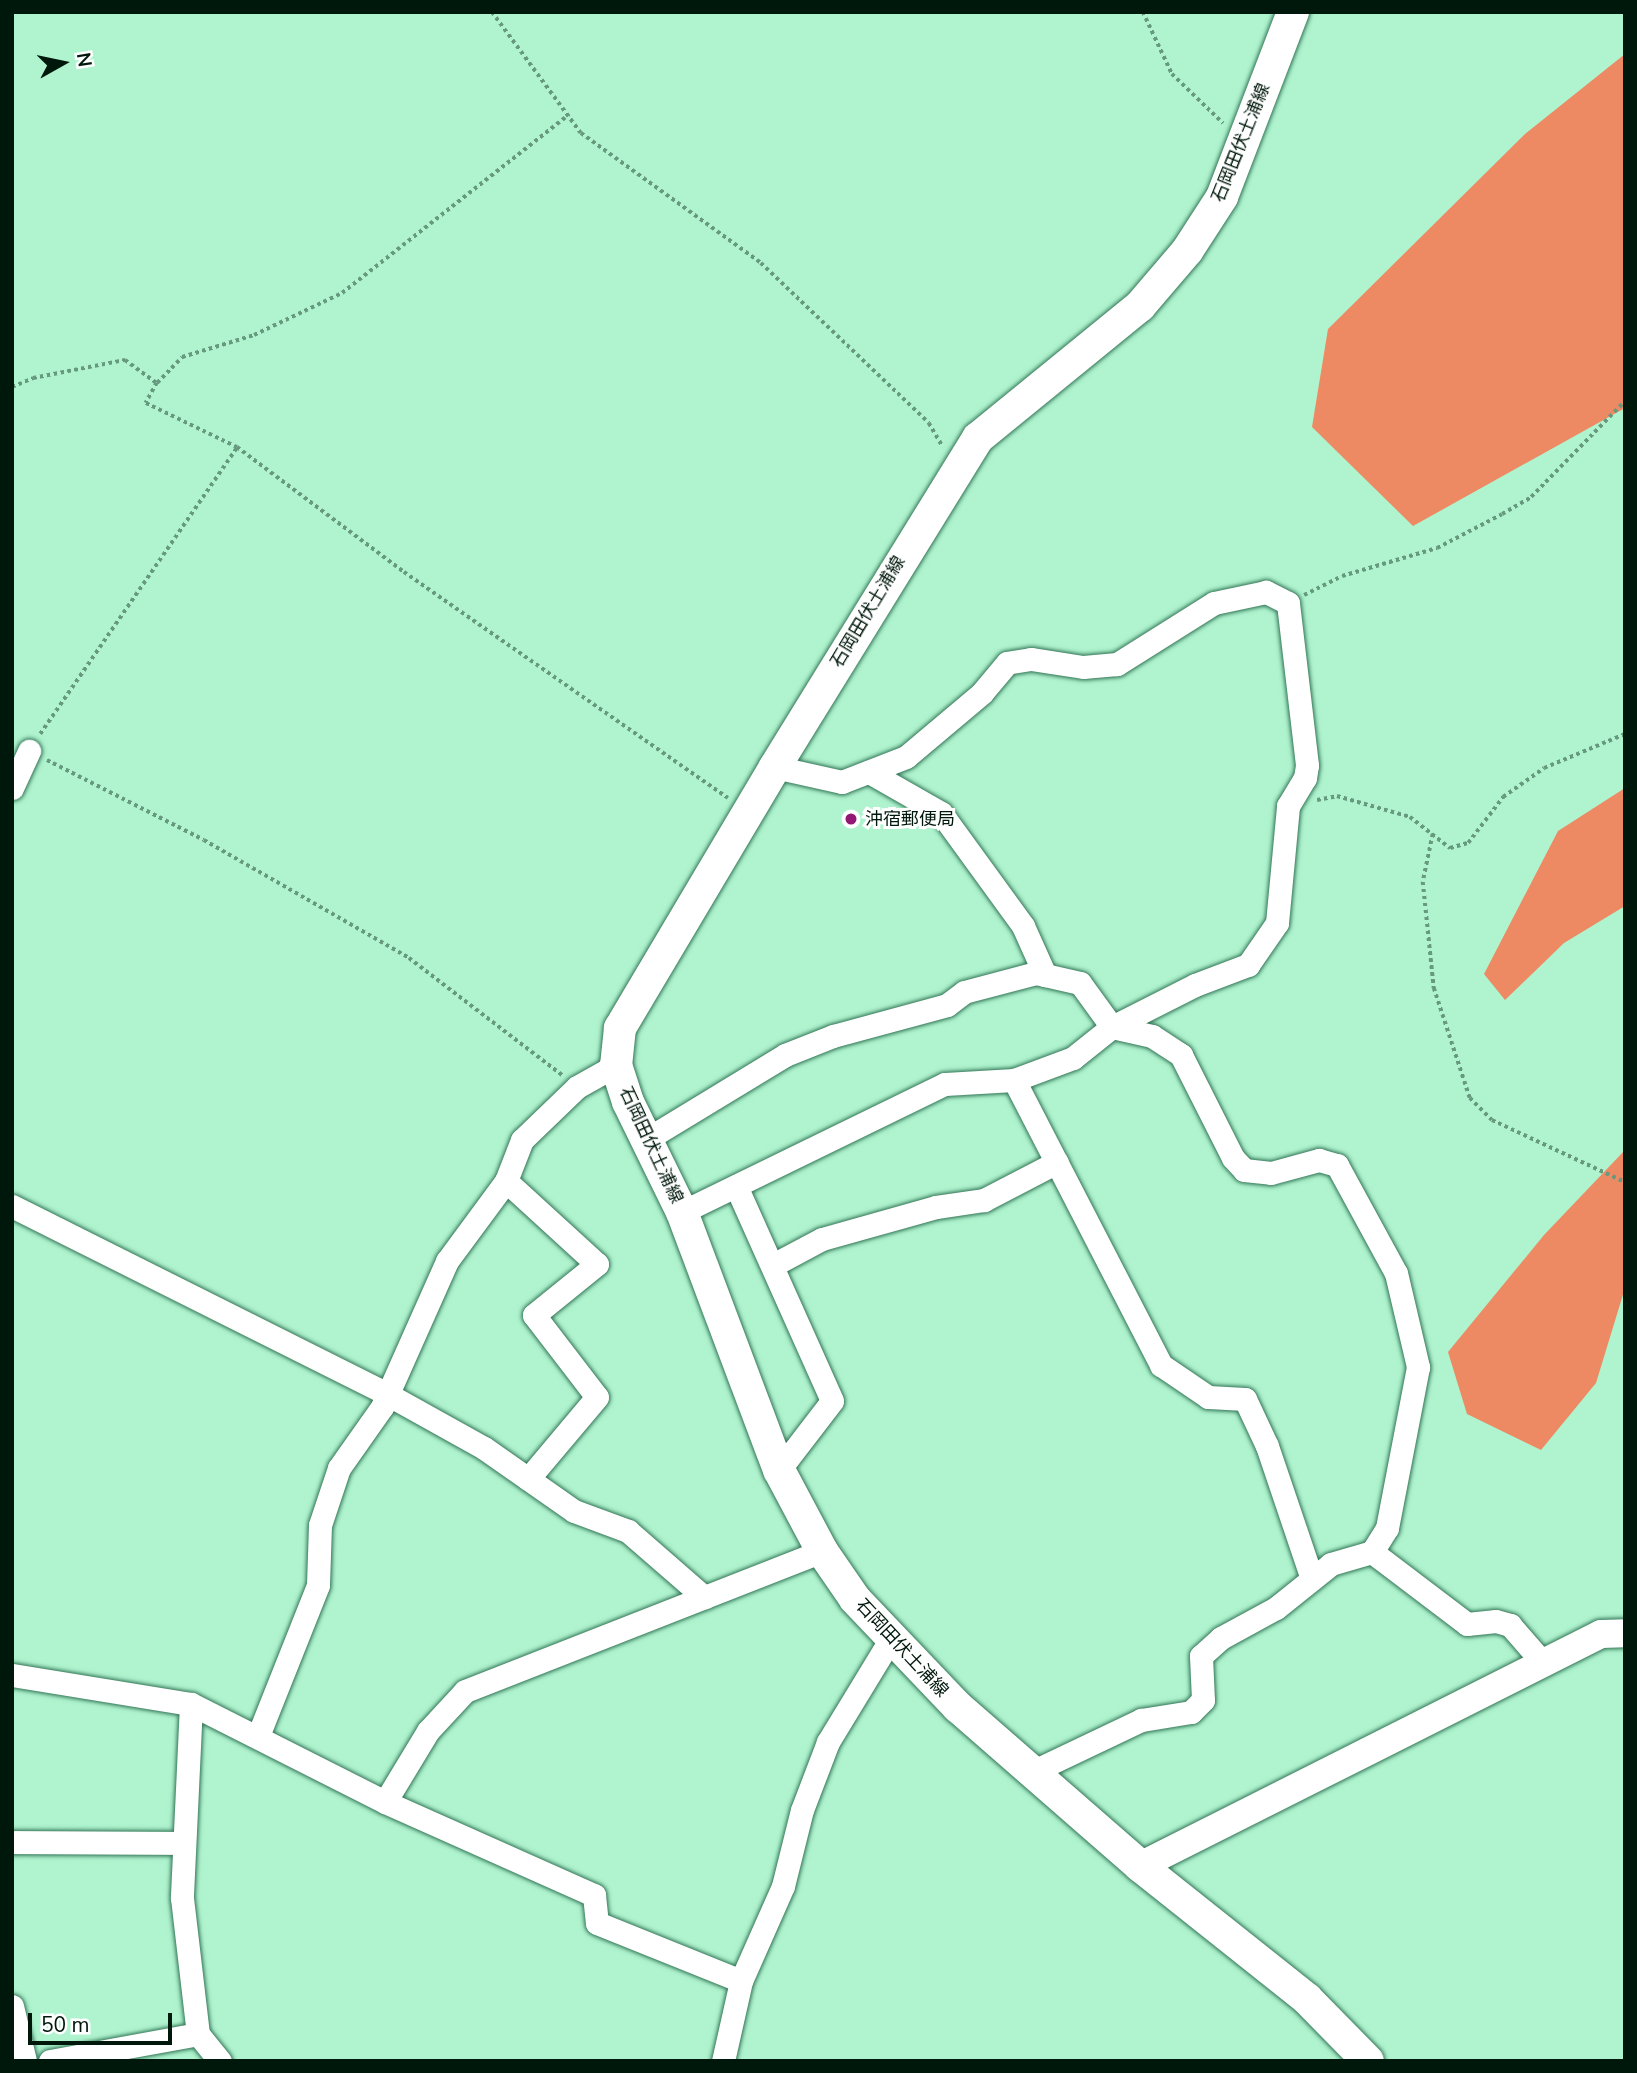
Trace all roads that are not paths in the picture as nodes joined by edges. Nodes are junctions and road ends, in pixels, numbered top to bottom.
1 (1293, 12) edge
2 (29, 751) road end
3 (775, 767) junction
4 (869, 772) junction
5 (12, 788) edge
6 (1045, 975) junction
7 (1112, 1027) junction
8 (616, 1065) junction
9 (1014, 1080) junction
10 (648, 1139) junction
11 (1057, 1162) junction
12 (506, 1181) junction
13 (736, 1186) junction
14 (12, 1206) edge
15 (682, 1212) junction
16 (773, 1265) junction
17 (387, 1394) junction
18 (779, 1470) junction
19 (528, 1479) junction
20 (822, 1551) junction
21 (1372, 1552) junction
22 (1312, 1579) junction
23 (704, 1597) junction
24 (1625, 1633) edge
25 (891, 1640) junction
26 (1544, 1664) junction
27 (12, 1675) edge
28 (191, 1704) junction
29 (258, 1736) junction
30 (1034, 1771) junction
31 (384, 1802) junction
32 (12, 1842) edge
33 (184, 1843) junction
34 (1139, 1866) junction
35 (741, 1981) junction
36 (12, 2006) edge
37 (198, 2034) junction
38 (25, 2061) edge
39 (50, 2061) edge
40 (220, 2061) edge
41 (723, 2061) edge
42 (1368, 2061) edge

1 - 3 main road, 石岡田伏土浦線
2 - 5 street
3 - 4 street
3 - 8 main road, 石岡田伏土浦線
4 - 6 street
4 - 7 street
6 - 7 street
6 - 10 street
7 - 9 street
7 - 21 street
8 - 10 main road, 石岡田伏土浦線
8 - 12 street
9 - 11 street
9 - 13 street
10 - 15 main road, 石岡田伏土浦線
11 - 16 street
11 - 22 street
12 - 17 street
12 - 19 street
13 - 15 street
13 - 16 street
14 - 17 street
15 - 18 main road, 石岡田伏土浦線
16 - 18 street
17 - 19 street
17 - 29 street
18 - 20 main road, 石岡田伏土浦線
19 - 23 street
20 - 23 street
20 - 25 main road, 石岡田伏土浦線
21 - 22 street
21 - 26 street
22 - 30 street
23 - 31 street
24 - 26 street
25 - 30 main road, 石岡田伏土浦線
25 - 35 street
26 - 34 street
27 - 28 street
28 - 29 street
28 - 33 street
29 - 31 street
30 - 34 main road, 石岡田伏土浦線
31 - 35 street
32 - 33 street
33 - 37 street
34 - 42 main road, 石岡田伏土浦線
35 - 41 street
36 - 38 street
37 - 39 street
37 - 40 street

